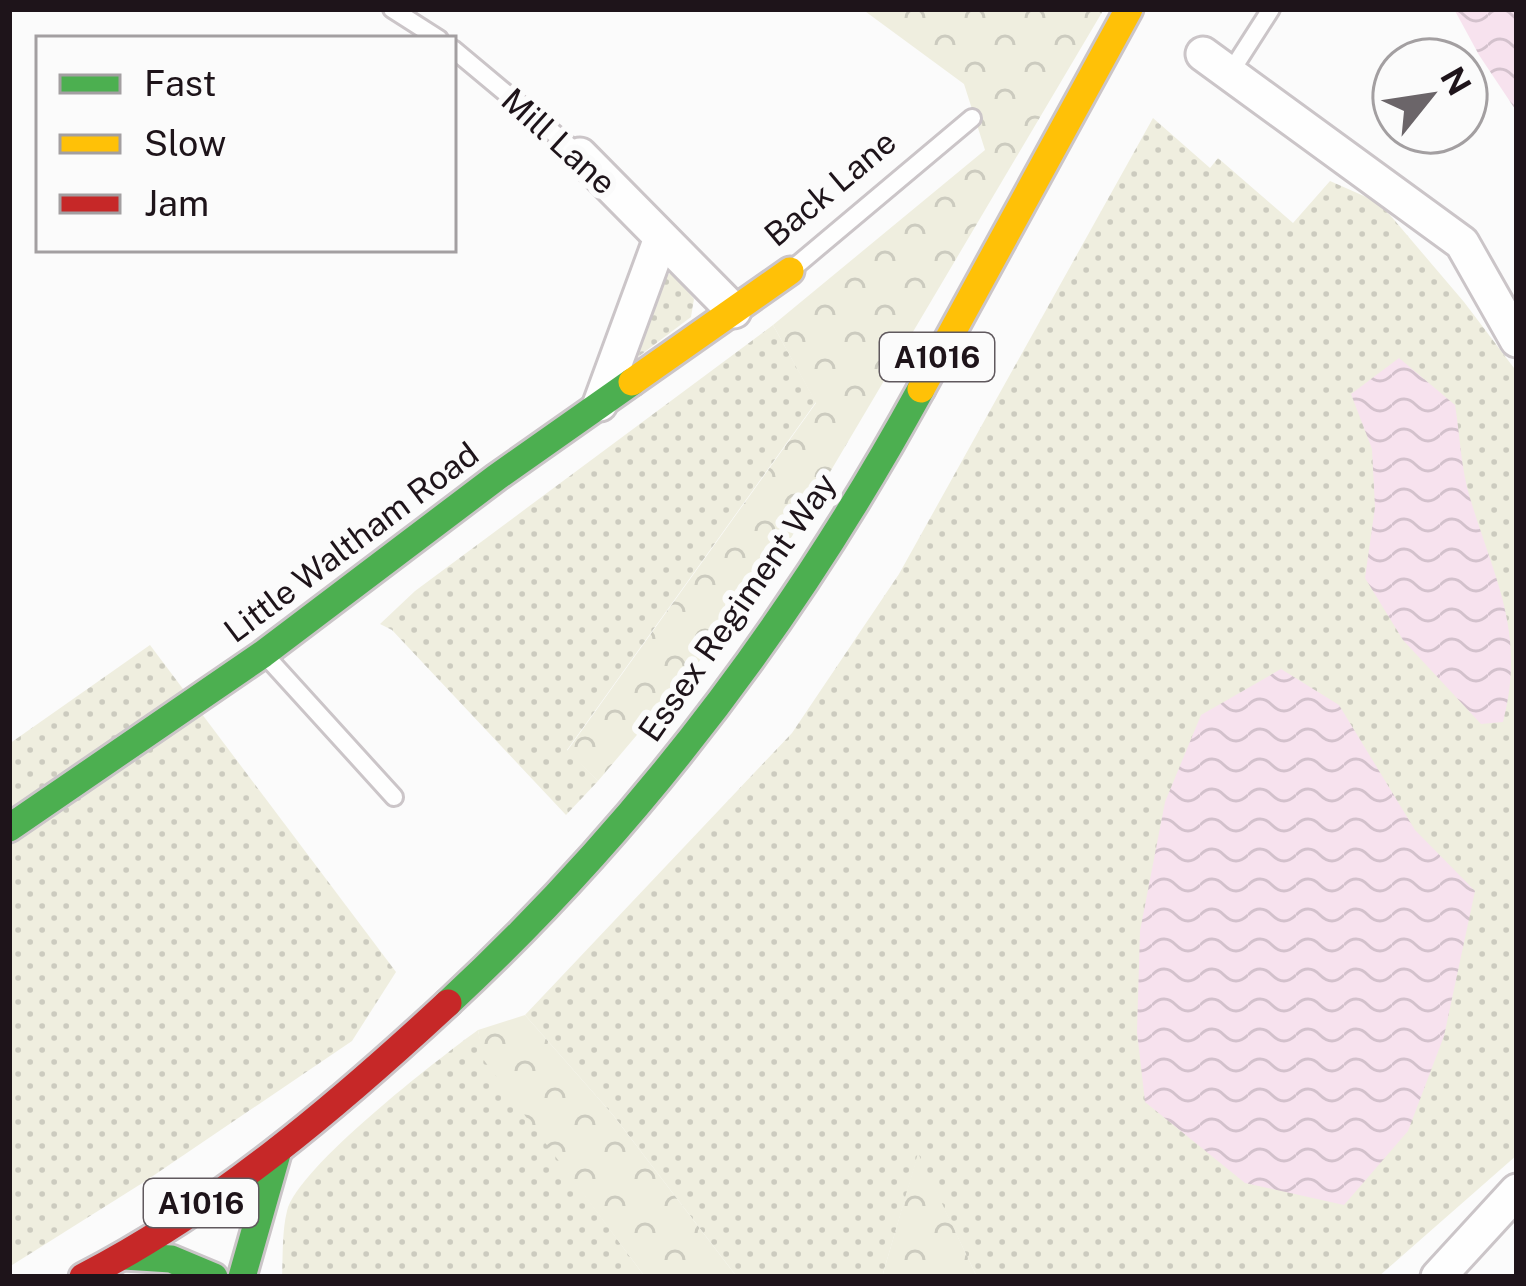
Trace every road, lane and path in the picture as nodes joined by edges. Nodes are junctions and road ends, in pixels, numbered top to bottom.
1 (392, 9) edge
2 (1130, 9) edge
3 (1271, 9) edge
4 (434, 36) edge
5 (456, 52) edge
6 (1217, 63) joint
7 (972, 118) dead end
8 (580, 155) joint
9 (661, 238) junction
10 (790, 271) joint
11 (734, 311) junction
12 (1517, 340) edge
13 (600, 404) junction
14 (263, 654) junction
15 (394, 797) dead end
16 (9, 828) edge
17 (278, 1150) junction
18 (1517, 1191) edge
19 (124, 1256) junction
20 (83, 1277) edge
21 (214, 1277) edge
22 (242, 1277) edge
23 (1438, 1277) edge

1 - 4 lane
2 - 17 main road, Essex Regiment Way / A1016
3 - 6 lane
5 - 8 lane, Mill Lane
6 - 12 street
7 - 10 lane, Back Lane
8 - 9 street, Mill Lane
9 - 11 street, Mill Lane
9 - 13 street
10 - 11 main road, Back Lane
11 - 13 main road, Little Waltham Road
13 - 14 main road, Little Waltham Road
14 - 15 lane
14 - 16 main road, Little Waltham Road
17 - 19 main road, Essex Regiment Way / A1016
17 - 22 main road, A1016
18 - 23 street
19 - 20 main road, Essex Regiment Way / A1016
19 - 21 main road, A1016

